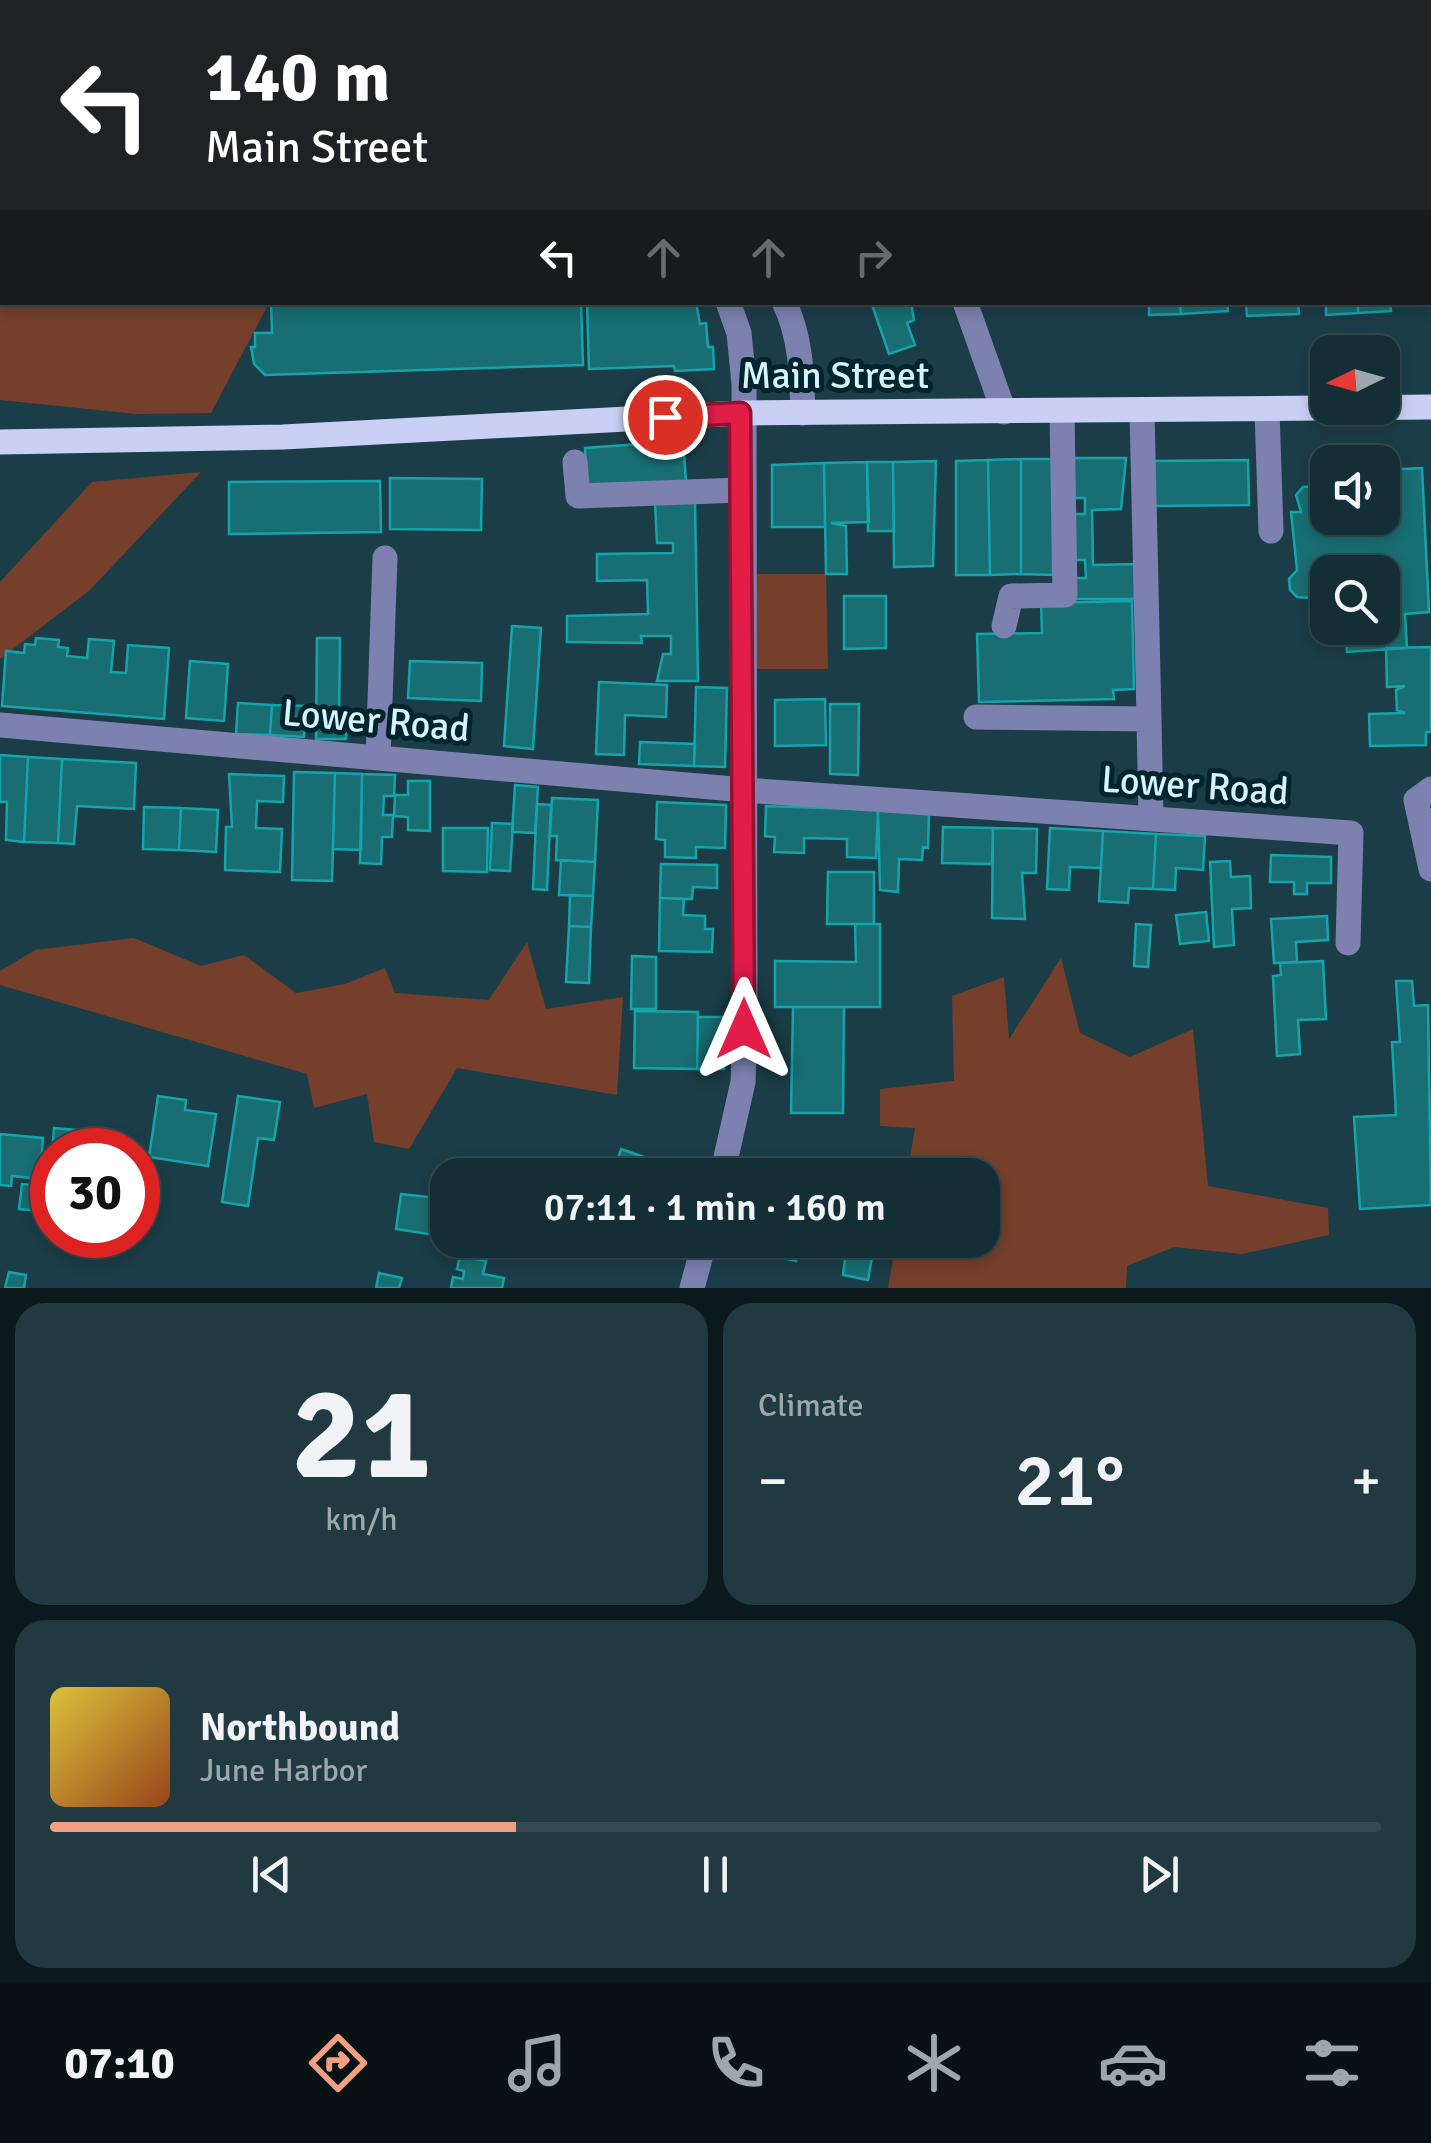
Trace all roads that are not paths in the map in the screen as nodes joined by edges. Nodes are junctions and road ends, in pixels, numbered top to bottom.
1 (729, 305) edge
2 (786, 305) edge
3 (966, 305) edge
4 (1431, 407) edge
5 (1266, 410) junction
6 (1142, 411) junction
7 (1004, 412) junction
8 (1062, 412) junction
9 (740, 413) junction
10 (803, 413) junction
11 (4, 442) edge
12 (575, 462) dead end
13 (741, 490) junction
14 (1271, 531) dead end
15 (386, 558) dead end
16 (1004, 626) dead end
17 (976, 717) dead end
18 (1149, 718) junction
19 (0, 725) edge
20 (378, 758) junction
21 (745, 790) junction
22 (1431, 790) edge
23 (1152, 819) junction
24 (1431, 869) edge
25 (1348, 943) dead end
26 (726, 1158) edge
27 (700, 1258) edge
28 (692, 1288) edge

1 - 9 street
2 - 10 street
3 - 7 street
4 - 5 main road, Main Street
5 - 6 main road, Main Street
5 - 14 street
6 - 8 main road, Main Street
6 - 18 street
7 - 8 main road, Main Street
7 - 10 main road, Main Street
8 - 16 street
9 - 10 main road, Main Street
9 - 11 main road, Main Street
9 - 13 street
12 - 13 street
13 - 21 street
15 - 20 street
17 - 18 street
18 - 23 street
19 - 20 street, Lower Road
20 - 21 street, Lower Road
21 - 23 street, Lower Road
21 - 26 street
22 - 24 street
23 - 25 street, Lower Road
27 - 28 street

